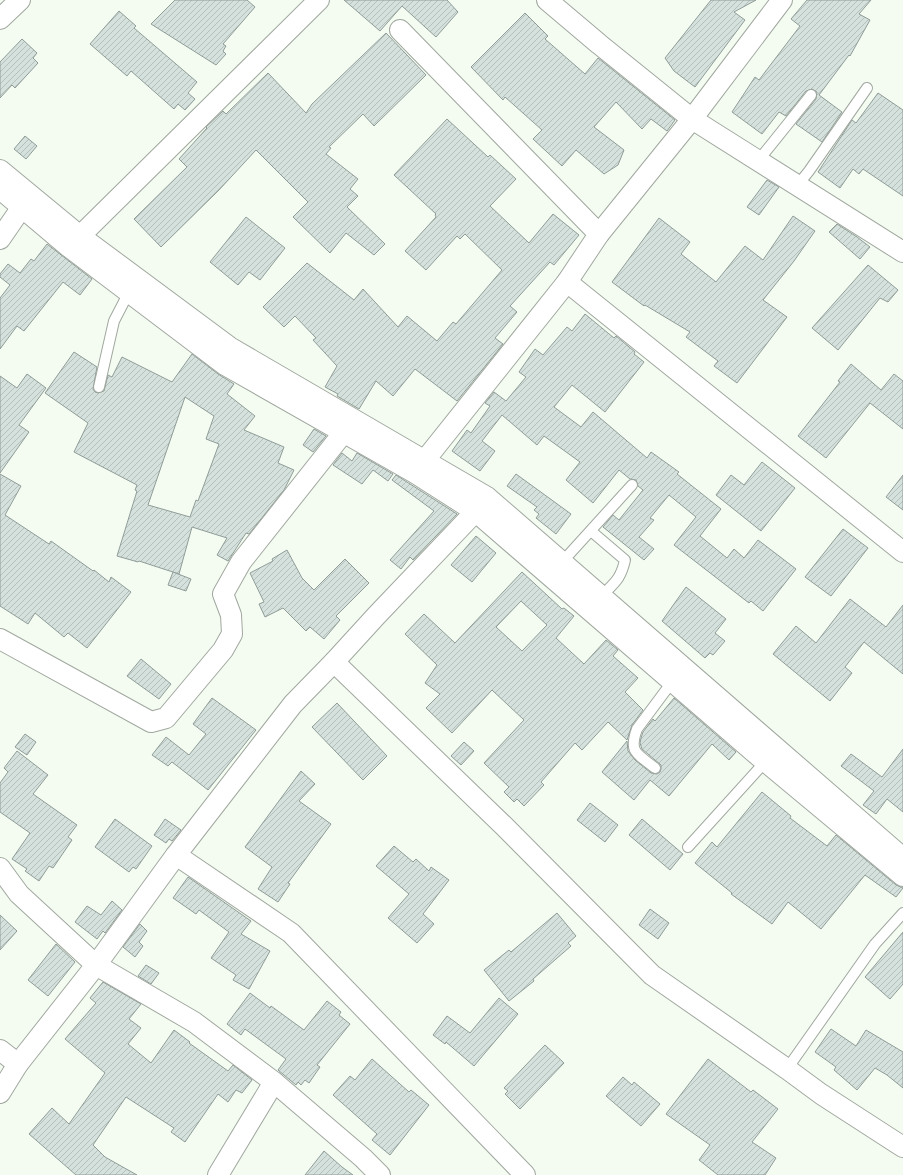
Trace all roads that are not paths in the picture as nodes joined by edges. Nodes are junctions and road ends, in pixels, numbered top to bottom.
1 (20, 0) edge
2 (319, 0) edge
3 (547, 0) edge
4 (782, 0) edge
5 (0, 19) edge
6 (400, 30) dead end
7 (867, 88) dead end
8 (811, 95) dead end
9 (692, 119) junction
10 (758, 161) junction
11 (0, 170) edge
12 (797, 186) junction
13 (0, 190) edge
14 (22, 207) junction
15 (599, 234) junction
16 (80, 236) junction
17 (0, 240) edge
18 (903, 252) edge
19 (566, 282) junction
20 (129, 292) junction
21 (99, 387) dead end
22 (344, 432) junction
23 (426, 460) junction
24 (632, 485) dead end
25 (475, 512) junction
26 (591, 531) junction
27 (903, 552) edge
28 (563, 561) junction
29 (596, 604) junction
30 (0, 639) edge
31 (334, 662) junction
32 (672, 682) junction
33 (765, 762) junction
34 (655, 768) dead end
35 (688, 847) dead end
36 (176, 855) junction
37 (903, 858) edge
38 (0, 868) edge
39 (903, 876) edge
40 (903, 913) edge
41 (96, 965) junction
42 (0, 1050) edge
43 (18, 1064) junction
44 (787, 1069) junction
45 (274, 1082) junction
46 (0, 1092) edge
47 (903, 1147) edge
48 (218, 1175) edge
49 (380, 1175) edge
50 (525, 1175) edge

1 - 5 street
2 - 16 street
3 - 9 street
4 - 9 street
6 - 15 street
7 - 12 lane
8 - 10 lane
9 - 10 street
9 - 15 street
10 - 12 street
11 - 16 street
12 - 18 street
13 - 14 street
14 - 17 street
14 - 20 street
15 - 19 street
16 - 23 street
19 - 23 street
19 - 27 street
20 - 21 lane
20 - 22 street
22 - 25 street
22 - 30 street
23 - 28 street
24 - 26 lane
25 - 29 street
25 - 31 street
26 - 28 lane
26 - 29 lane
28 - 29 street
29 - 32 street
29 - 37 street
31 - 36 street
31 - 44 street
32 - 33 street
32 - 34 lane
33 - 35 lane
33 - 39 street
36 - 41 street
36 - 50 street
38 - 41 street
40 - 44 lane
41 - 43 street
41 - 45 street
42 - 43 street
43 - 46 street
44 - 47 street
45 - 48 street
45 - 49 street

